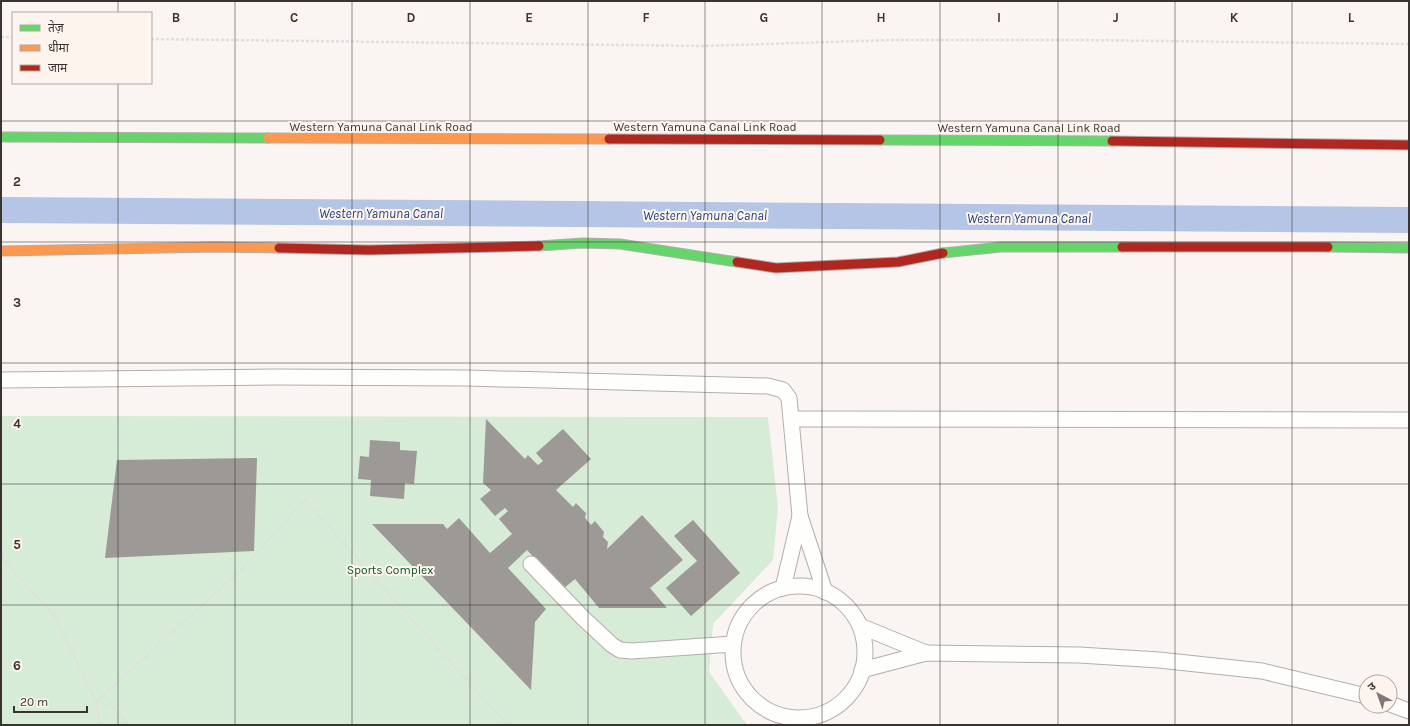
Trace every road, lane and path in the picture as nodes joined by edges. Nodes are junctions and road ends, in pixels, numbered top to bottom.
1 (1, 37) edge
2 (12, 37) edge
3 (152, 38) edge
4 (1409, 44) edge
5 (1, 137) edge
6 (1409, 145) edge
7 (1409, 248) edge
8 (1, 251) edge
9 (1, 380) edge
10 (791, 419) junction
11 (1409, 420) edge
12 (800, 516) junction
13 (1, 557) edge
14 (531, 564) dead end
15 (783, 588) junction
16 (825, 592) junction
17 (860, 626) junction
18 (733, 644) junction
19 (926, 653) junction
20 (862, 670) junction
21 (1358, 694) edge
22 (103, 695) junction
23 (96, 702) junction
24 (1398, 707) edge
25 (1409, 711) edge
26 (820, 719) edge
27 (780, 720) edge
28 (100, 725) edge
29 (129, 725) edge
30 (507, 725) edge

1 - 2 path
3 - 4 path
5 - 6 street, Western Yamuna Canal Link Road
7 - 8 street
9 - 10 lane
10 - 11 lane
10 - 12 lane
12 - 15 lane
12 - 16 lane
13 - 23 path
14 - 18 lane
15 - 16 lane
15 - 18 lane
16 - 17 lane
17 - 19 lane
17 - 20 lane
18 - 27 lane
19 - 20 lane
19 - 21 lane
20 - 26 lane
22 - 23 path
22 - 29 path
22 - 30 path
23 - 28 path
24 - 25 lane
26 - 27 lane

